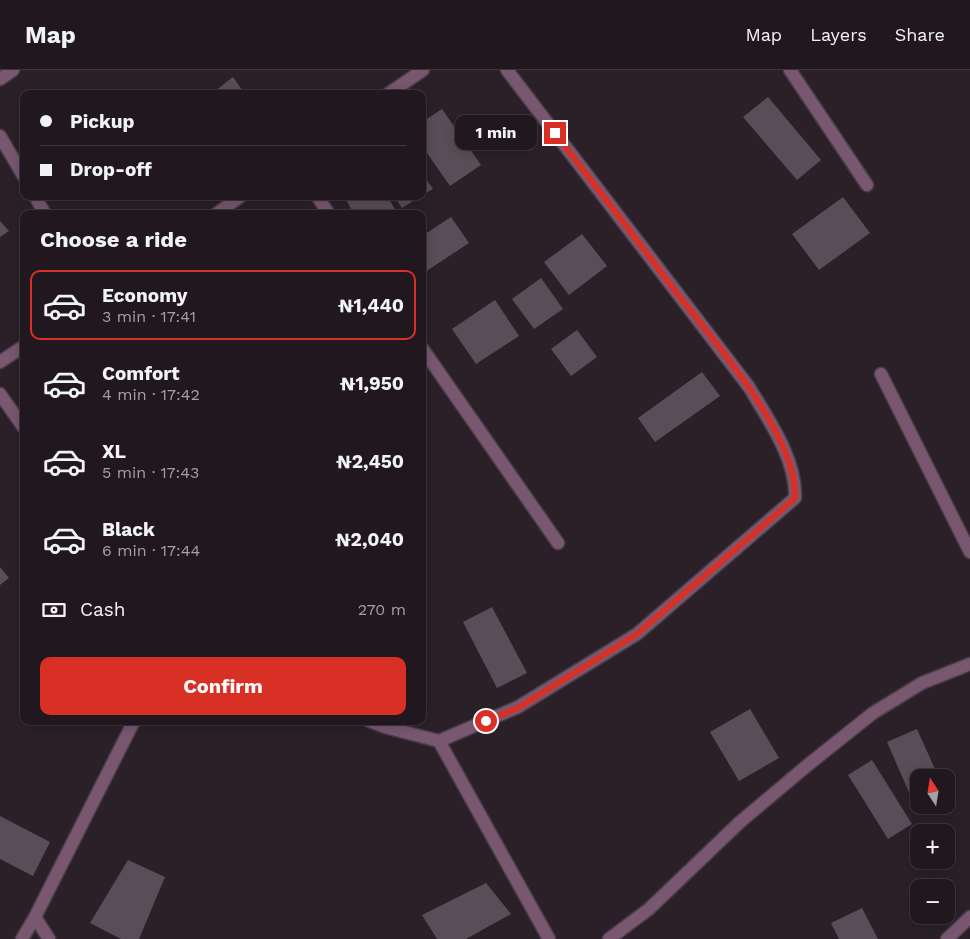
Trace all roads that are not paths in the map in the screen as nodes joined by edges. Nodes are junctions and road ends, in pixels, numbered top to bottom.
1 (13, 70) edge
2 (423, 70) edge
3 (507, 70) edge
4 (790, 70) edge
5 (0, 79) edge
6 (394, 90) edge
7 (0, 136) edge
8 (20, 170) edge
9 (867, 185) dead end
10 (235, 200) edge
11 (222, 210) edge
12 (20, 349) edge
13 (426, 354) edge
14 (0, 362) edge
15 (881, 374) dead end
16 (0, 394) edge
17 (20, 422) edge
18 (558, 544) dead end
19 (970, 552) edge
20 (970, 664) edge
21 (132, 725) edge
22 (380, 725) edge
23 (440, 741) junction
24 (35, 917) junction
25 (970, 917) edge
26 (22, 939) edge
27 (49, 939) edge
28 (549, 939) edge
29 (609, 939) edge
30 (947, 939) edge

1 - 5 street
2 - 6 street
3 - 23 street
4 - 9 street
7 - 8 street
10 - 11 street
12 - 14 street
13 - 18 street
15 - 19 street
16 - 17 street
20 - 29 street
21 - 24 street
22 - 23 street
23 - 28 street
24 - 26 street
24 - 27 street
25 - 30 street

